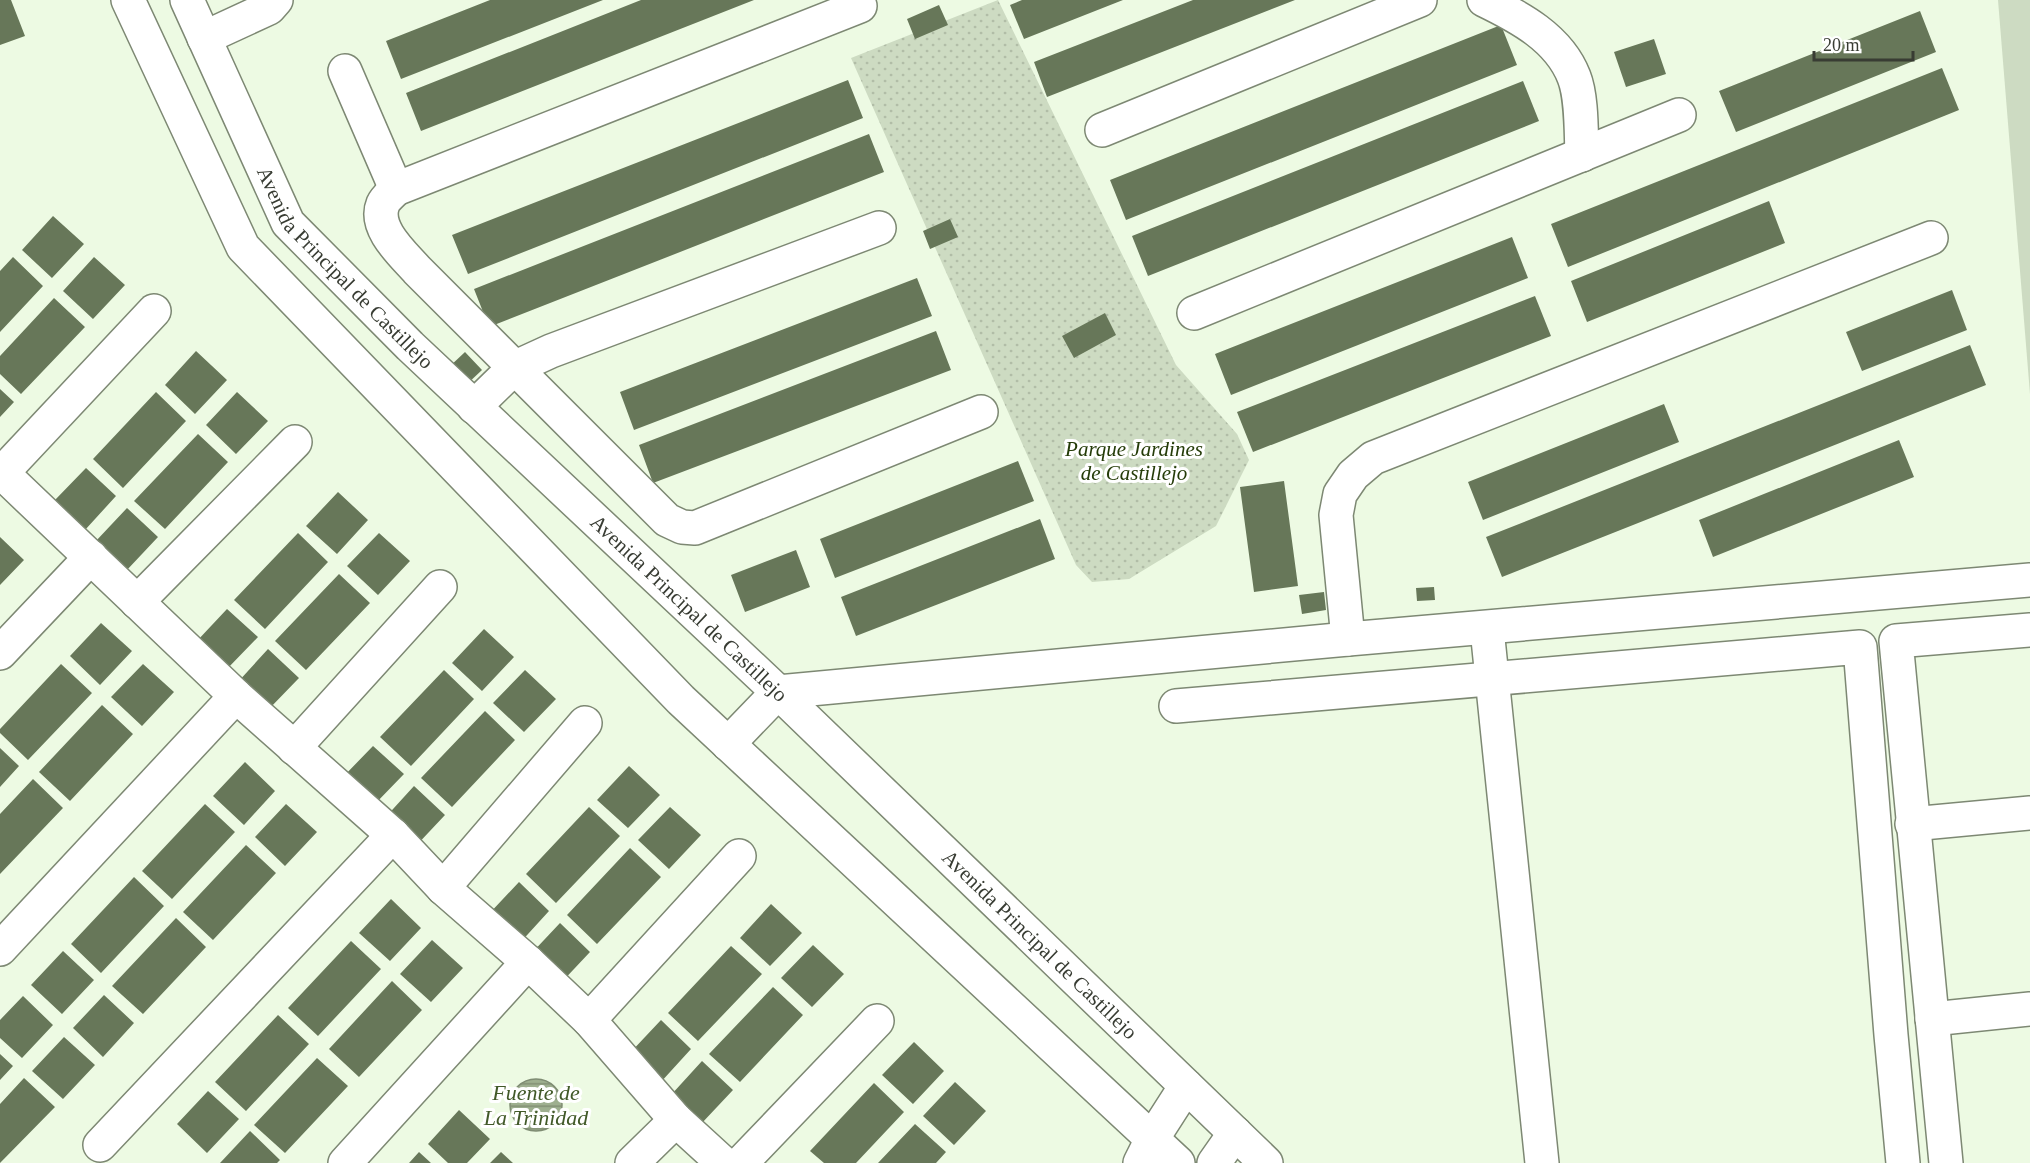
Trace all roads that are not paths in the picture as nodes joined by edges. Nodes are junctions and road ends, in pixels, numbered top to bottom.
1 (128, 0) edge
2 (187, 0) edge
3 (276, 0) edge
4 (1420, 0) edge
5 (1484, 0) edge
6 (860, 6) dead end
7 (204, 38) junction
8 (345, 71) dead end
9 (1679, 115) dead end
10 (1102, 130) dead end
11 (1582, 155) junction
12 (396, 189) junction
13 (879, 228) dead end
14 (1930, 238) dead end
15 (154, 311) dead end
16 (1194, 313) dead end
17 (514, 368) junction
18 (474, 407) junction
19 (981, 412) dead end
20 (295, 442) dead end
21 (1, 472) edge
22 (91, 557) junction
23 (2030, 580) edge
24 (440, 586) dead end
25 (137, 602) junction
26 (1487, 629) junction
27 (2030, 630) edge
28 (1348, 639) junction
29 (0, 652) edge
30 (1492, 680) junction
31 (778, 692) junction
32 (236, 696) junction
33 (1176, 706) dead end
34 (585, 723) dead end
35 (728, 744) junction
36 (294, 748) junction
37 (2030, 813) edge
38 (1912, 824) junction
39 (393, 835) junction
40 (739, 856) dead end
41 (443, 888) junction
42 (0, 949) edge
43 (528, 962) junction
44 (2030, 1009) edge
45 (1932, 1019) junction
46 (589, 1020) junction
47 (877, 1021) dead end
48 (1186, 1086) junction
49 (676, 1120) junction
50 (1235, 1133) junction
51 (100, 1145) dead end
52 (1146, 1151) edge
53 (345, 1163) edge
54 (632, 1163) edge
55 (723, 1163) edge
56 (741, 1163) edge
57 (1178, 1163) edge
58 (1214, 1163) edge
59 (1266, 1163) edge
60 (1542, 1163) edge
61 (1903, 1163) edge
62 (1946, 1163) edge

1 - 35 street
2 - 7 street, Avenida Principal de Castillejo
3 - 7 street
4 - 10 street
5 - 11 street
6 - 12 street
7 - 18 street, Avenida Principal de Castillejo
8 - 12 street
9 - 11 street
11 - 16 street
12 - 17 street
13 - 17 street
14 - 28 street
15 - 21 street
17 - 18 street
17 - 19 street
18 - 31 street, Avenida Principal de Castillejo
20 - 25 street
21 - 22 street
22 - 25 street
22 - 29 street
23 - 26 street
24 - 36 street
25 - 32 street
26 - 28 street
26 - 30 street
27 - 38 street
28 - 31 street
30 - 33 street
30 - 60 street
30 - 61 street
31 - 35 street
31 - 48 street, Avenida Principal de Castillejo
32 - 36 street
32 - 42 street
34 - 41 street
35 - 52 street
36 - 39 street
37 - 38 street
38 - 45 street
39 - 41 street
39 - 51 street
40 - 46 street
41 - 43 street
43 - 46 street
43 - 53 street
44 - 45 street
45 - 62 street
46 - 49 street
47 - 56 street
48 - 50 street, Avenida Principal de Castillejo
48 - 52 street
49 - 54 street
49 - 55 street
50 - 58 street
50 - 59 street, Avenida Principal de Castillejo
52 - 57 street

